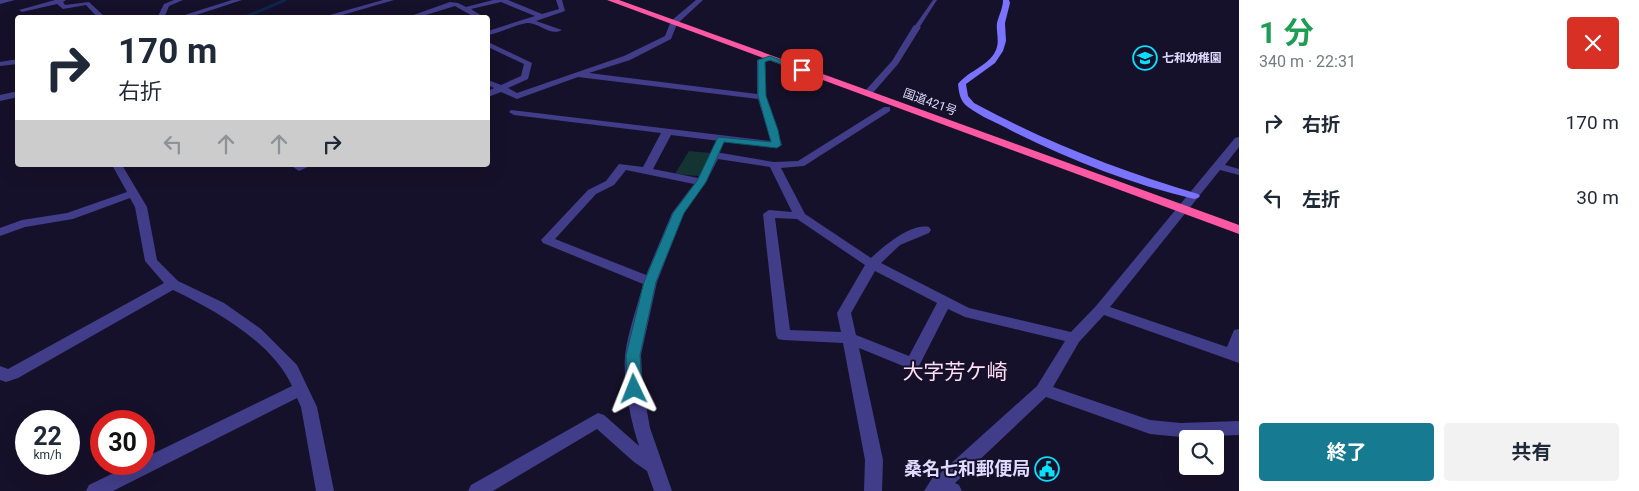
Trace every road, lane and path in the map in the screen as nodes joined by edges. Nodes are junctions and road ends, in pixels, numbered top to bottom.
1 (12, 0) edge
2 (18, 0) edge
3 (180, 0) edge
4 (239, 0) edge
5 (390, 0) edge
6 (501, 0) edge
7 (560, 0) edge
8 (611, 0) edge
9 (700, 0) edge
10 (935, 0) edge
11 (1006, 0) edge
12 (61, 1) edge
13 (0, 2) edge
14 (166, 3) edge
15 (464, 9) junction
16 (22, 10) junction
17 (25, 15) edge
18 (100, 15) edge
19 (161, 15) edge
20 (188, 15) edge
21 (333, 15) edge
22 (417, 15) edge
23 (476, 15) edge
24 (540, 16) junction
25 (528, 20) junction
26 (674, 23) junction
27 (495, 24) dead end
28 (917, 27) joint
29 (503, 28) junction
30 (558, 30) dead end
31 (490, 32) edge
32 (519, 34) dead end
33 (490, 45) edge
34 (770, 58) junction
35 (15, 62) edge
36 (0, 64) edge
37 (577, 74) junction
38 (490, 83) edge
39 (501, 88) junction
40 (490, 93) edge
41 (868, 94) junction
42 (15, 95) edge
43 (762, 96) junction
44 (0, 98) edge
45 (888, 109) dead end
46 (514, 112) dead end
47 (667, 132) junction
48 (721, 138) junction
49 (1239, 140) edge
50 (715, 155) junction
51 (774, 165) junction
52 (1218, 166) junction
53 (118, 167) edge
54 (646, 171) junction
55 (1239, 172) edge
56 (701, 182) junction
57 (132, 194) junction
58 (1194, 196) junction
59 (1183, 210) junction
60 (800, 216) junction
61 (925, 230) dead end
62 (1239, 230) edge
63 (0, 232) edge
64 (872, 264) junction
65 (650, 282) junction
66 (172, 284) junction
67 (944, 302) junction
68 (1101, 309) junction
69 (1239, 334) edge
70 (849, 338) junction
71 (1074, 338) junction
72 (1235, 356) edge
73 (0, 372) edge
74 (300, 388) junction
75 (1043, 390) junction
76 (1239, 428) edge
77 (655, 466) junction
78 (942, 488) edge
79 (95, 491) edge
80 (325, 491) edge
81 (477, 491) edge
82 (663, 491) edge
83 (874, 491) edge

1 - 13 street
2 - 16 street
3 - 14 street
4 - 20 street
5 - 21 street
6 - 15 street
6 - 24 street
7 - 24 street
8 - 26 highway, 国道421号
9 - 26 street
10 - 28 lane
11 - 58 street
12 - 16 street
12 - 18 street
14 - 19 street
15 - 22 street
15 - 23 street
16 - 17 street
24 - 25 street
25 - 29 street
25 - 30 street
26 - 34 highway, 国道421号
26 - 37 street
27 - 29 street
28 - 41 street
29 - 31 street
29 - 32 street
33 - 39 street
34 - 41 highway, 国道421号
34 - 43 street
35 - 36 street
37 - 39 street
37 - 43 street
38 - 39 street
39 - 40 street
41 - 59 highway, 国道421号
42 - 44 street
43 - 48 street
45 - 51 street
46 - 47 street
47 - 48 street
47 - 54 street
48 - 50 street
49 - 52 street
50 - 51 street
50 - 56 street
51 - 60 street
52 - 55 street
52 - 58 street
53 - 57 street
54 - 56 street
54 - 65 street
56 - 65 street
57 - 63 street
57 - 66 street
58 - 59 street
59 - 62 highway, 国道421号
59 - 68 street
60 - 64 street
60 - 70 street
61 - 64 street
64 - 67 street
64 - 70 street
65 - 77 street
66 - 73 street
66 - 74 street
67 - 70 street
67 - 71 street
68 - 71 street
68 - 72 street
69 - 72 street
70 - 83 street
71 - 75 street
74 - 79 street
74 - 80 street
75 - 76 street
75 - 78 street
77 - 81 street
77 - 82 street

